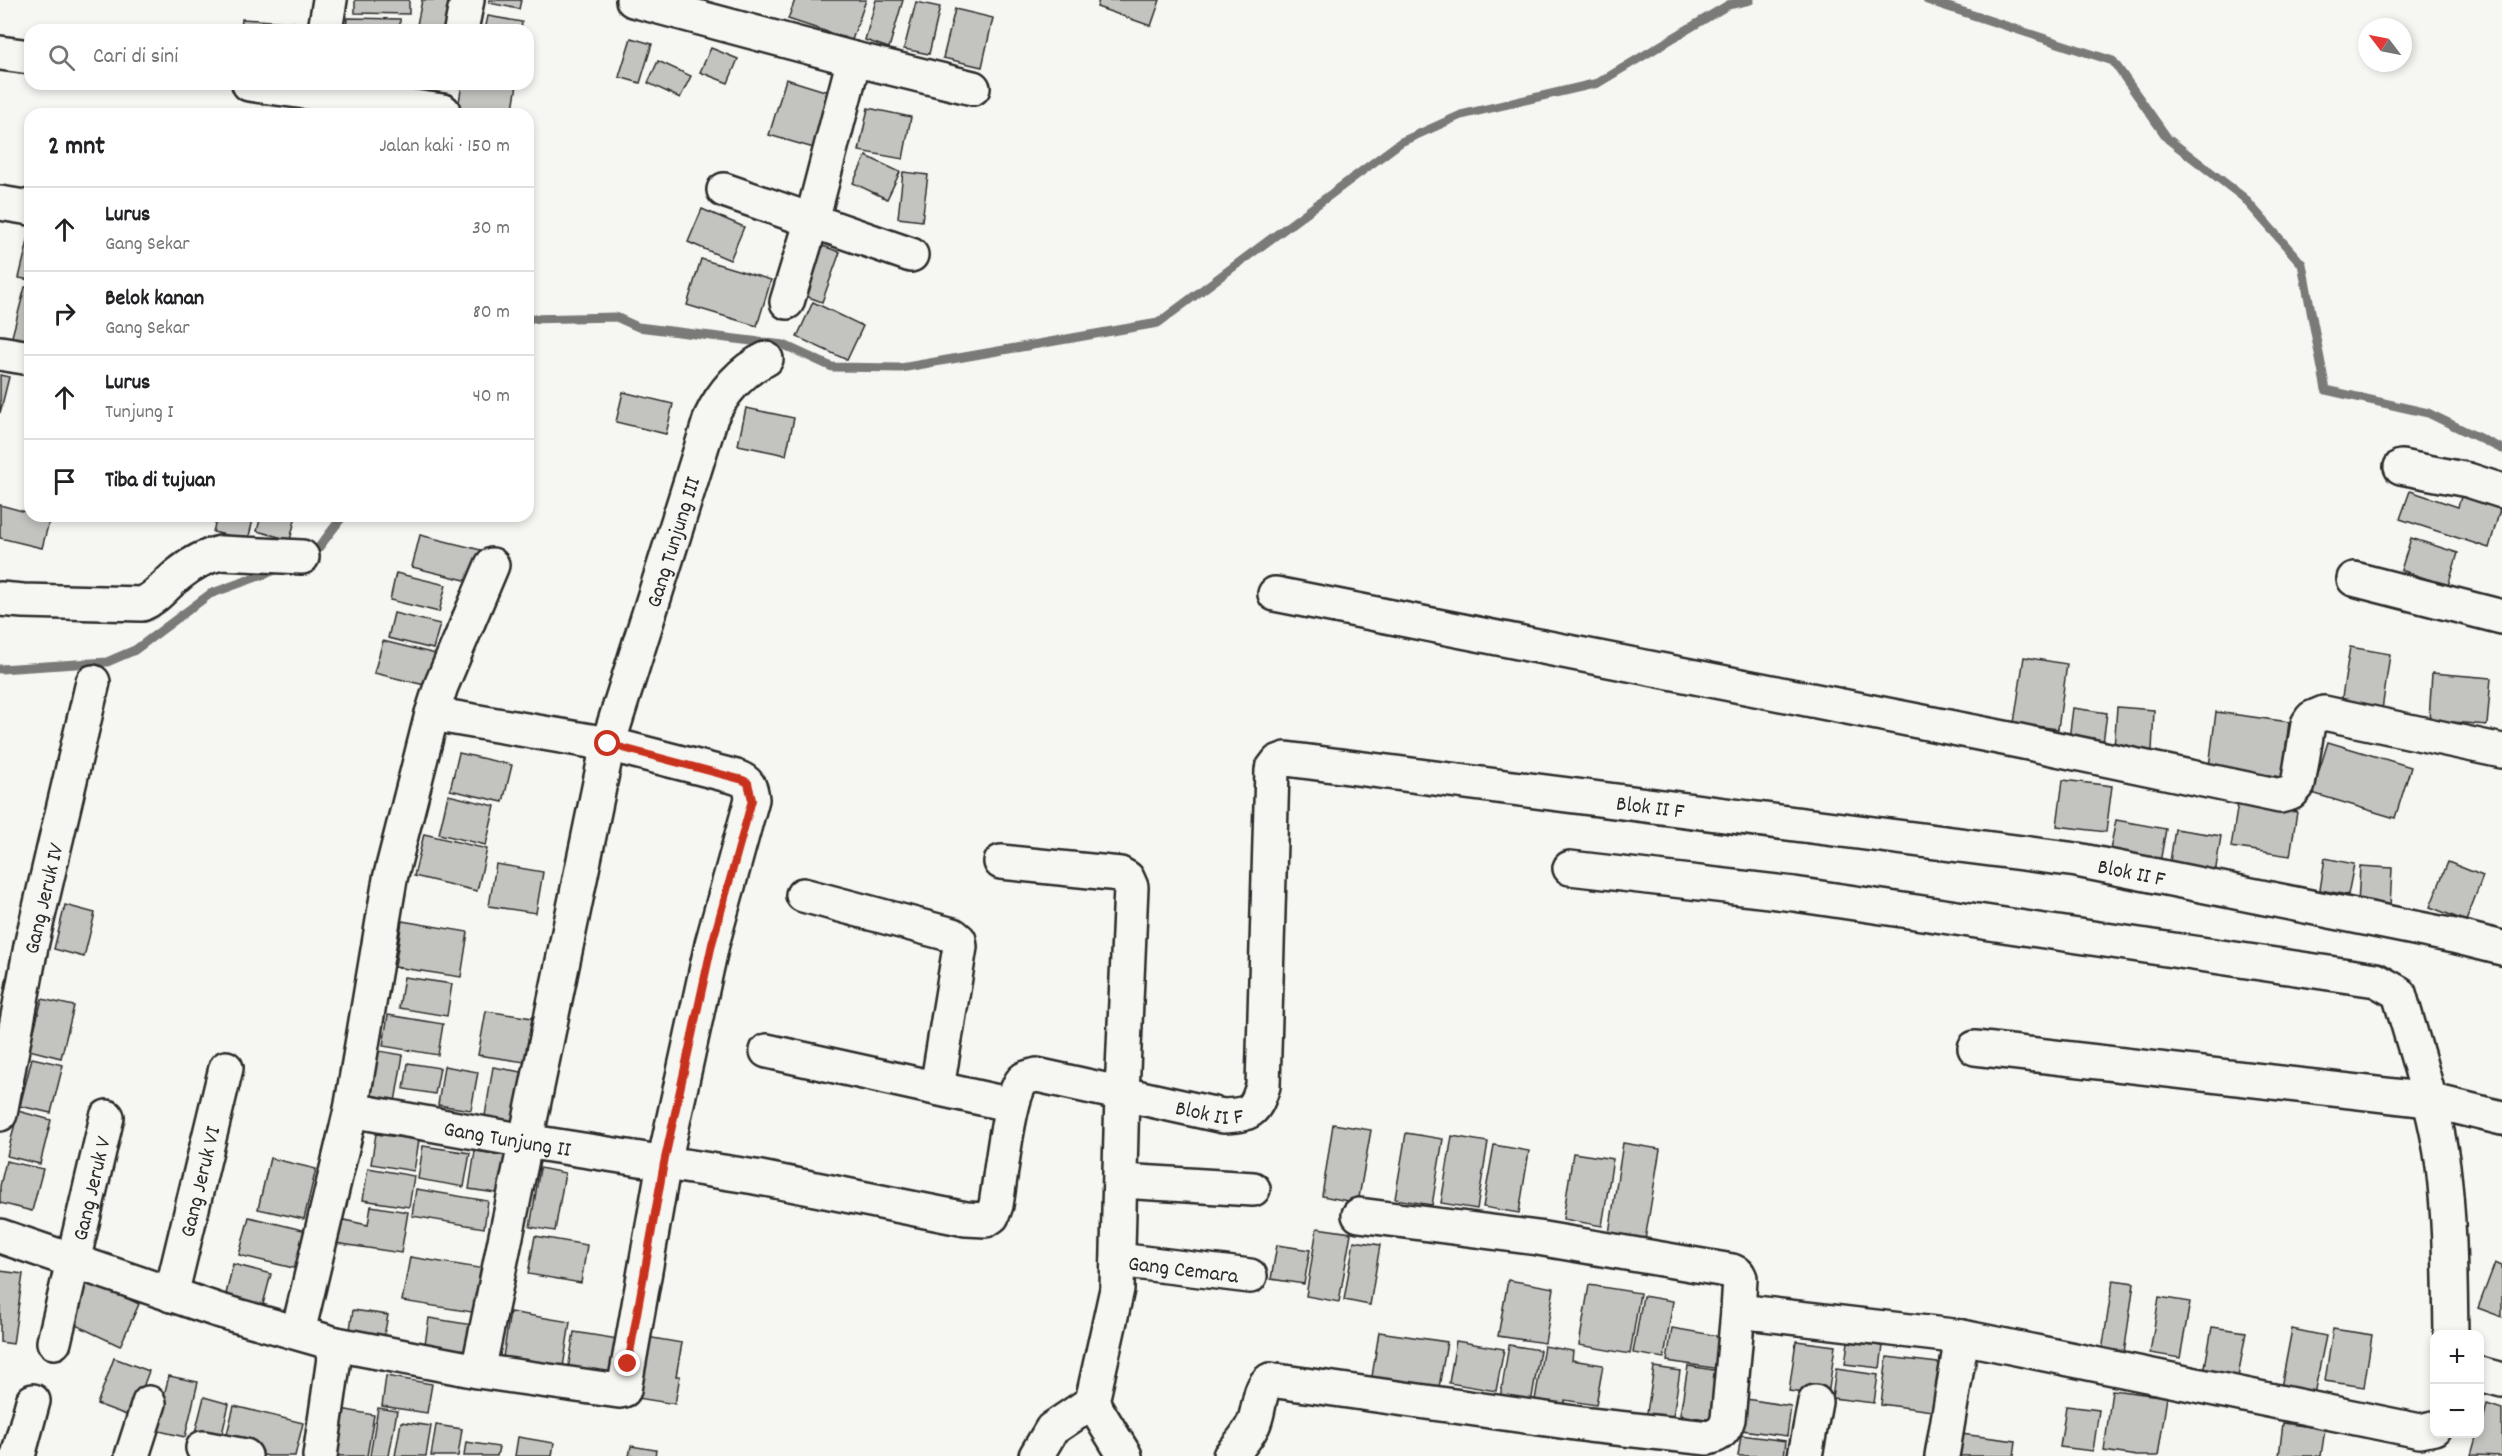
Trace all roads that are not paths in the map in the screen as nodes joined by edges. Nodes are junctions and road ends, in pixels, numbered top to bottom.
1 (330, 0) edge
2 (467, 0) edge
3 (633, 0) edge
4 (326, 24) edge
5 (462, 24) edge
6 (0, 53) edge
7 (24, 56) edge
8 (854, 59) junction
9 (973, 88) dead end
10 (334, 90) edge
11 (445, 103) edge
12 (724, 190) dead end
13 (0, 203) edge
14 (24, 207) edge
15 (812, 220) junction
16 (911, 255) dead end
17 (788, 302) dead end
18 (0, 352) edge
19 (24, 357) edge
20 (766, 359) dead end
21 (2401, 467) dead end
22 (2502, 491) edge
23 (302, 557) dead end
24 (492, 566) dead end
25 (2354, 579) dead end
26 (1275, 594) dead end
27 (0, 599) edge
28 (2502, 617) edge
29 (93, 682) dead end
30 (432, 714) junction
31 (608, 744) junction
32 (2502, 751) edge
33 (1001, 862) dead end
34 (1570, 868) dead end
35 (803, 895) dead end
36 (2502, 948) edge
37 (1975, 1048) dead end
38 (767, 1051) dead end
39 (226, 1068) dead end
40 (937, 1088) junction
41 (1122, 1093) junction
42 (2429, 1100) junction
43 (1012, 1105) junction
44 (351, 1110) junction
45 (0, 1114) edge
46 (107, 1117) dead end
47 (2502, 1118) edge
48 (525, 1141) junction
49 (664, 1163) junction
50 (1121, 1181) junction
51 (1253, 1189) dead end
52 (1359, 1215) dead end
53 (0, 1236) edge
54 (1118, 1260) junction
55 (74, 1262) junction
56 (1250, 1276) dead end
57 (171, 1295) junction
58 (1738, 1311) junction
59 (2451, 1330) edge
60 (298, 1332) junction
61 (1962, 1337) junction
62 (54, 1342) dead end
63 (336, 1344) junction
64 (478, 1371) junction
65 (2484, 1375) edge
66 (2502, 1380) edge
67 (33, 1401) dead end
68 (1092, 1402) junction
69 (1815, 1402) dead end
70 (149, 1403) dead end
71 (2430, 1429) edge
72 (1672, 1445) edge
73 (203, 1448) dead end
74 (18, 1456) edge
75 (132, 1456) edge
76 (245, 1456) edge
77 (320, 1456) edge
78 (1036, 1456) edge
79 (1125, 1456) edge
80 (1230, 1456) edge
81 (1805, 1456) edge
82 (1942, 1456) edge

1 - 4 street
2 - 5 street
3 - 8 street
6 - 7 street
8 - 9 street
8 - 15 street
10 - 11 street
12 - 15 street
13 - 14 street
15 - 16 street
15 - 17 street
18 - 19 street
20 - 31 street, Gang Tunjung III
21 - 22 street
23 - 27 street
24 - 30 street
25 - 28 street
26 - 32 street
29 - 45 street, Gang Jeruk IV
30 - 31 street
30 - 44 street
31 - 48 street, Gang Tunjung III
31 - 49 street
33 - 41 street
34 - 42 street
35 - 40 street
36 - 41 street, Blok II F
37 - 42 street
38 - 40 street
39 - 57 street, Gang Jeruk VI
40 - 43 street
41 - 43 street
41 - 50 street
42 - 47 street
42 - 59 street
43 - 49 street, Gang Tunjung II
44 - 48 street, Gang Tunjung II
44 - 60 street
46 - 55 street, Gang Jeruk V
48 - 49 street, Gang Tunjung II
48 - 64 street, Gang Tunjung III
49 - 64 street
50 - 51 street
50 - 54 street
52 - 58 street
53 - 55 street
54 - 56 street, Gang Cemara
54 - 68 street
55 - 57 street
55 - 62 street, Gang Jeruk V
57 - 60 street
58 - 61 street
58 - 72 street
60 - 63 street
61 - 71 street
61 - 82 street
63 - 64 street
63 - 77 street
65 - 66 street
67 - 74 street
68 - 78 street
68 - 79 street
69 - 81 street
70 - 75 street
72 - 80 street
73 - 76 street

